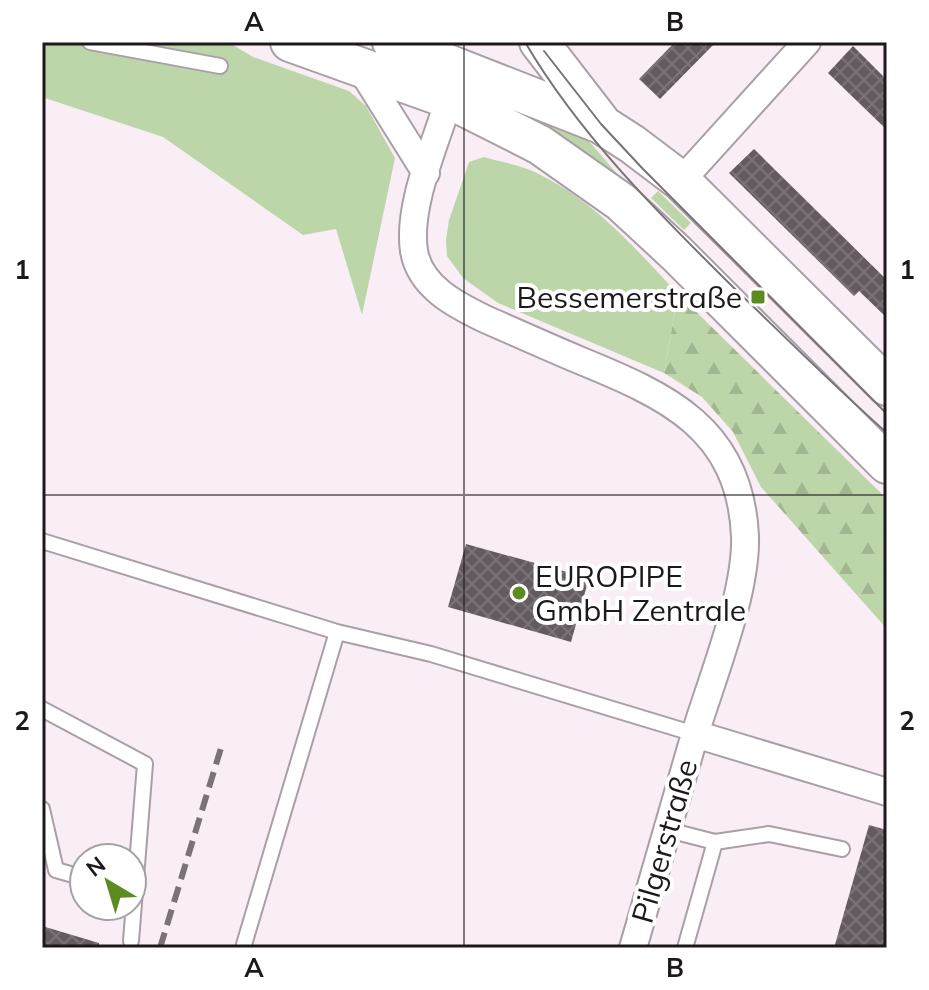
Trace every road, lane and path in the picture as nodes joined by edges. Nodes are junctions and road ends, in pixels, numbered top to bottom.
1 (90, 42) edge
2 (290, 42) edge
3 (392, 42) edge
4 (539, 42) edge
5 (807, 42) edge
6 (220, 66) dead end
7 (361, 69) junction
8 (456, 69) edge
9 (601, 124) junction
10 (426, 173) junction
11 (681, 181) junction
12 (887, 386) edge
13 (887, 464) edge
14 (42, 541) edge
15 (337, 632) junction
16 (42, 709) edge
17 (695, 734) junction
18 (887, 792) edge
19 (42, 809) edge
20 (668, 830) junction
21 (138, 842) edge
22 (715, 842) junction
23 (842, 849) dead end
24 (68, 873) edge
25 (132, 922) edge
26 (131, 941) dead end
27 (243, 948) edge
28 (633, 948) edge
29 (685, 948) edge

1 - 6 lane
2 - 7 main road
3 - 8 main road
4 - 9 main road
5 - 11 street
7 - 8 main road
7 - 10 street
8 - 9 main road
8 - 10 street, Pilgerstraße
8 - 13 main road
9 - 11 main road
10 - 17 street, Pilgerstraße
11 - 12 main road
14 - 15 lane
15 - 17 lane
15 - 27 lane
16 - 21 lane
17 - 18 street, Pilgerstraße
17 - 20 street, Pilgerstraße
19 - 24 lane
20 - 22 lane
20 - 28 street, Pilgerstraße
22 - 23 lane
22 - 29 lane
25 - 26 lane

